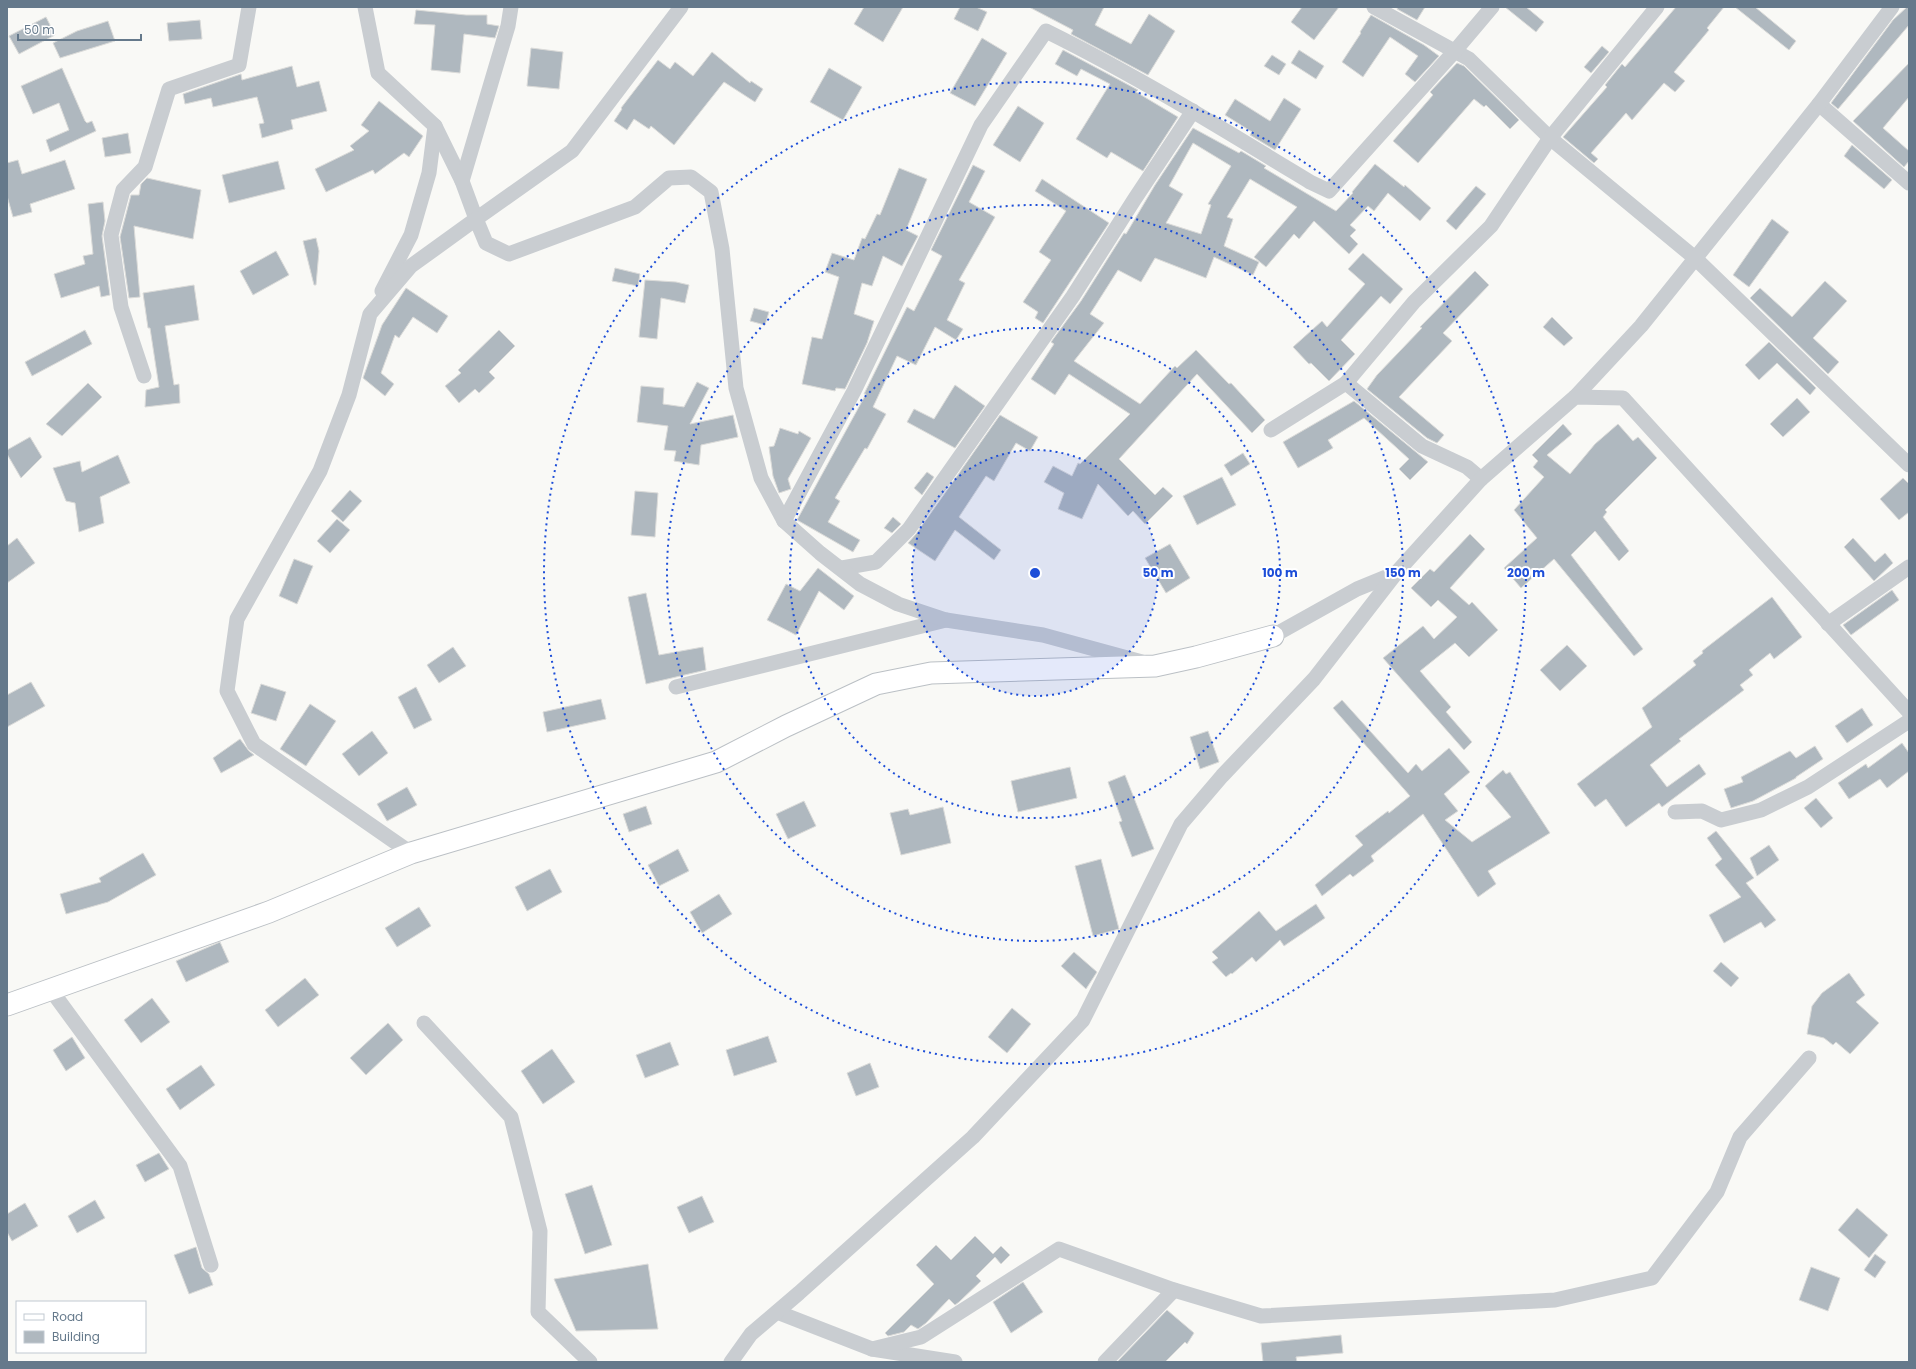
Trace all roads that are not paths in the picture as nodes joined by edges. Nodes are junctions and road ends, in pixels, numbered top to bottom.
1 (249, 7) edge
2 (365, 7) edge
3 (511, 7) edge
4 (681, 7) edge
5 (1374, 7) edge
6 (1492, 7) edge
7 (1657, 7) edge
8 (1892, 7) edge
9 (1454, 52) junction
10 (1819, 104) junction
11 (1193, 111) junction
12 (435, 126) junction
13 (1550, 138) junction
14 (462, 180) junction
15 (1909, 183) edge
16 (476, 219) junction
17 (1695, 258) junction
18 (370, 314) junction
19 (144, 376) dead end
20 (1346, 383) junction
21 (1575, 397) junction
22 (1271, 430) dead end
23 (1909, 465) edge
24 (1481, 479) junction
25 (784, 521) junction
26 (1909, 567) edge
27 (842, 568) junction
28 (1397, 572) junction
29 (946, 620) junction
30 (1828, 624) junction
31 (1272, 636) joint
32 (1155, 666) junction
33 (676, 687) dead end
34 (1909, 712) edge
35 (1909, 721) edge
36 (1675, 812) dead end
37 (411, 852) junction
38 (51, 990) junction
39 (7, 1005) edge
40 (424, 1023) dead end
41 (1809, 1058) dead end
42 (211, 1265) dead end
43 (1174, 1290) junction
44 (777, 1312) junction
45 (872, 1349) junction
46 (590, 1362) edge
47 (731, 1362) edge
48 (955, 1362) edge
49 (1105, 1362) edge

1 - 19 street
2 - 12 street
3 - 14 street
4 - 16 street
5 - 9 street
6 - 9 street
7 - 13 street
8 - 10 street
9 - 11 street
9 - 13 street
10 - 15 street
10 - 17 street
11 - 25 street
11 - 27 street
12 - 14 street
12 - 18 street
13 - 17 street
13 - 20 street
14 - 16 street
16 - 18 street
16 - 25 street
17 - 21 street
17 - 23 street
18 - 37 street
20 - 22 street
20 - 24 street
21 - 24 street
21 - 30 street
24 - 28 street
25 - 27 street
26 - 30 street
27 - 29 street
28 - 31 street
28 - 44 street
29 - 32 street
29 - 33 street
30 - 34 street
31 - 32 street
32 - 37 street
35 - 36 street
37 - 38 street
38 - 39 street
38 - 42 street
40 - 46 street
41 - 43 street
43 - 45 street
43 - 49 street
44 - 45 street
44 - 47 street
45 - 48 street

